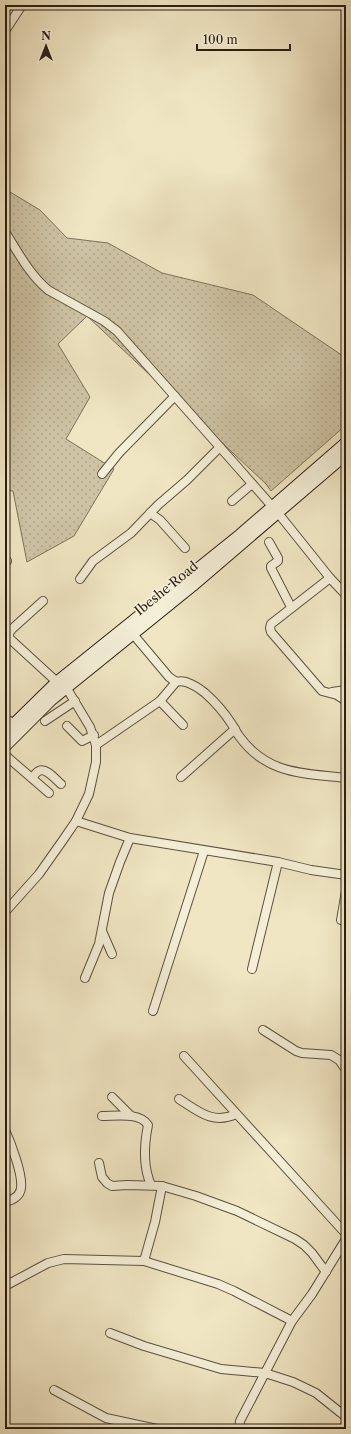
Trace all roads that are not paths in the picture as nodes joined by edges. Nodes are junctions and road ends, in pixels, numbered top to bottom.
1 (22, 5) edge
2 (5, 31) edge
3 (5, 232) edge
4 (175, 396) junction
5 (346, 443) edge
6 (220, 447) junction
7 (346, 454) edge
8 (102, 474) dead end
9 (252, 484) junction
10 (232, 501) dead end
11 (275, 510) junction
12 (150, 513) junction
13 (268, 542) dead end
14 (185, 548) dead end
15 (330, 578) junction
16 (80, 579) dead end
17 (346, 595) edge
18 (43, 601) dead end
19 (291, 607) junction
20 (132, 633) junction
21 (176, 682) junction
22 (61, 684) junction
23 (346, 690) edge
24 (329, 693) junction
25 (346, 700) edge
26 (75, 701) junction
27 (160, 701) junction
28 (45, 721) dead end
29 (13, 723) edge
30 (183, 725) dead end
31 (67, 726) dead end
32 (235, 729) junction
33 (5, 733) edge
34 (94, 735) junction
35 (96, 745) junction
36 (5, 746) edge
37 (5, 755) edge
38 (181, 777) dead end
39 (32, 778) junction
40 (346, 778) edge
41 (61, 784) dead end
42 (50, 793) dead end
43 (76, 821) junction
44 (130, 838) junction
45 (204, 851) junction
46 (278, 862) junction
47 (346, 875) edge
48 (346, 891) edge
49 (5, 912) edge
50 (341, 920) dead end
51 (102, 930) junction
52 (112, 954) dead end
53 (252, 969) dead end
54 (85, 978) dead end
55 (153, 1011) dead end
56 (263, 1030) dead end
57 (184, 1056) dead end
58 (346, 1070) edge
59 (112, 1097) dead end
60 (179, 1099) dead end
61 (236, 1114) junction
62 (102, 1116) dead end
63 (131, 1116) junction
64 (5, 1130) edge
65 (99, 1163) dead end
66 (151, 1185) junction
67 (162, 1186) junction
68 (5, 1202) edge
69 (346, 1234) edge
70 (346, 1239) edge
71 (144, 1261) junction
72 (326, 1272) junction
73 (5, 1286) edge
74 (292, 1321) junction
75 (110, 1333) dead end
76 (265, 1374) junction
77 (54, 1390) dead end
78 (346, 1417) edge
79 (157, 1429) edge
80 (239, 1429) edge

1 - 2 street
3 - 4 street
4 - 6 street
4 - 8 street
5 - 11 main road, Ibeshe Road
6 - 9 street
6 - 12 street
7 - 11 main road, Ibeshe Road
9 - 10 street
9 - 11 street
11 - 15 street
11 - 20 main road, Ibeshe Road
11 - 22 main road, Ibeshe Road
12 - 14 street
12 - 16 street
13 - 19 street
15 - 17 street
15 - 19 street
18 - 22 street
19 - 24 street
20 - 21 street
20 - 22 main road, Ibeshe Road
21 - 27 street
21 - 32 street
22 - 26 street
22 - 29 main road, Ibeshe Road
23 - 24 street
24 - 25 street
26 - 28 street
26 - 34 street
27 - 30 street
27 - 35 street
29 - 33 main road, Ibeshe Road
29 - 36 main road, Ibeshe Road
31 - 34 street
32 - 38 street
32 - 40 street
34 - 35 street
35 - 43 street
37 - 39 street
39 - 41 street
39 - 42 street
43 - 44 street
43 - 49 street
44 - 45 street
44 - 51 street
45 - 46 street
45 - 55 street
46 - 47 street
46 - 53 street
48 - 50 street
51 - 52 street
51 - 54 street
56 - 58 street
57 - 61 street
59 - 63 street
60 - 61 street
61 - 69 street
62 - 63 street
63 - 66 street
64 - 68 street
65 - 66 street
66 - 67 street
67 - 71 street
67 - 72 street
70 - 72 street
71 - 73 street
71 - 74 street
72 - 74 street
74 - 76 street
75 - 76 street
76 - 78 street
76 - 80 street
77 - 79 street

